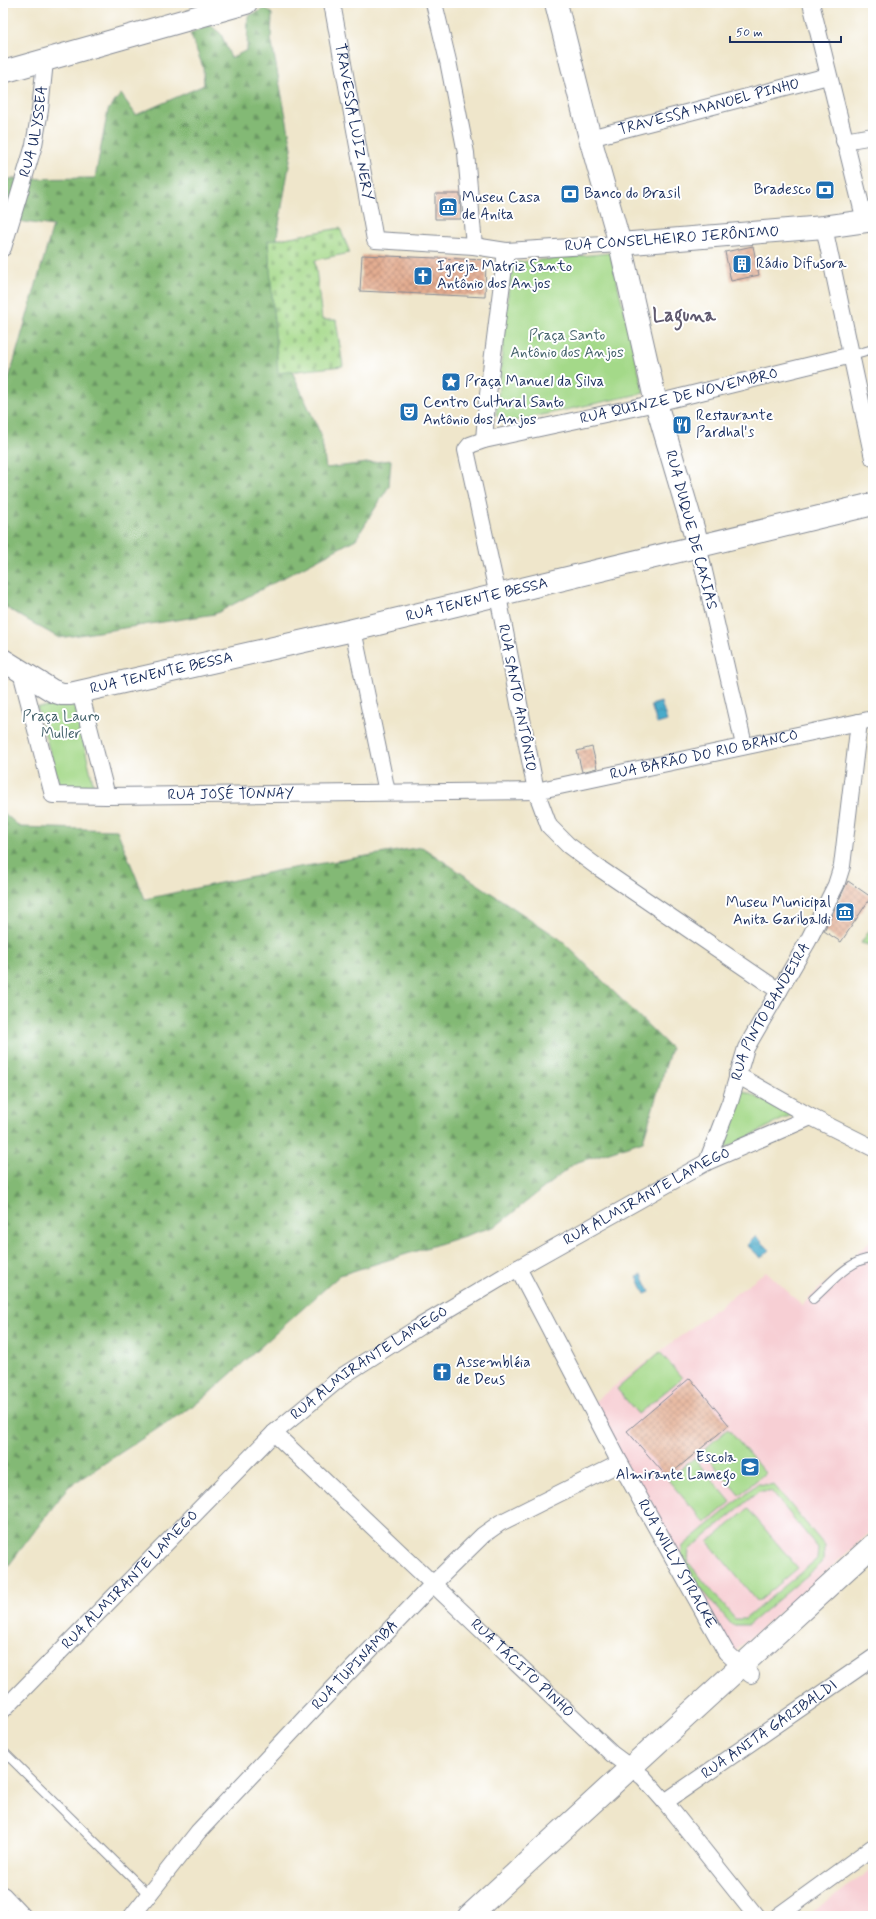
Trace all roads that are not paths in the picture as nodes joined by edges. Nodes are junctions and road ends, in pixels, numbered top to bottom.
1 (246, 3) edge
2 (332, 3) edge
3 (434, 3) edge
4 (556, 3) edge
5 (811, 3) edge
6 (45, 61) junction
7 (3, 72) edge
8 (828, 76) junction
9 (873, 136) edge
10 (590, 138) junction
11 (844, 141) junction
12 (869, 220) edge
13 (824, 227) junction
14 (375, 240) joint
15 (620, 244) junction
16 (474, 246) junction
17 (3, 248) edge
18 (506, 251) junction
19 (873, 349) edge
20 (852, 355) junction
21 (656, 403) junction
22 (484, 440) junction
23 (873, 458) edge
24 (873, 504) edge
25 (698, 545) junction
26 (498, 596) junction
27 (353, 630) junction
28 (3, 660) edge
29 (21, 672) junction
30 (80, 692) junction
31 (866, 720) edge
32 (744, 745) junction
33 (536, 791) junction
34 (387, 792) junction
35 (107, 796) junction
36 (779, 991) junction
37 (737, 1076) junction
38 (811, 1117) junction
39 (873, 1148) edge
40 (707, 1162) junction
41 (873, 1258) edge
42 (518, 1268) junction
43 (813, 1299) dead end
44 (274, 1433) junction
45 (620, 1463) junction
46 (873, 1545) edge
47 (873, 1563) edge
48 (433, 1584) junction
49 (873, 1658) edge
50 (746, 1670) junction
51 (3, 1710) edge
52 (3, 1751) edge
53 (637, 1772) junction
54 (665, 1802) junction
55 (873, 1847) edge
56 (507, 1891) junction
57 (148, 1894) junction
58 (3, 1895) edge
59 (23, 1916) edge
60 (132, 1916) edge
61 (469, 1916) edge
62 (490, 1916) edge
63 (756, 1916) edge
64 (778, 1916) edge

1 - 6 street
2 - 14 street, TRAVESSA LUIZ NERY
3 - 16 street
4 - 10 street, RUA DUQUE DE CAXIAS
5 - 8 street
6 - 7 street
6 - 17 street, RUA ULYSSEA
8 - 10 street, TRAVESSA MANOEL PINHO
8 - 11 street
9 - 11 street
10 - 15 street, RUA DUQUE DE CAXIAS
11 - 12 street
12 - 13 street, RUA CONSELHEIRO JERÔNIMO
13 - 15 street, RUA CONSELHEIRO JERÔNIMO
13 - 20 street
14 - 16 street, RUA CONSELHEIRO JERÔNIMO
15 - 18 street, RUA CONSELHEIRO JERÔNIMO
15 - 21 street, RUA DUQUE DE CAXIAS
16 - 18 street, RUA CONSELHEIRO JERÔNIMO
18 - 22 street
19 - 20 lane, RUA QUINZE DE NOVEMBRO
20 - 21 street, RUA QUINZE DE NOVEMBRO
20 - 23 street
21 - 22 street, RUA QUINZE DE NOVEMBRO
21 - 25 street, RUA DUQUE DE CAXIAS
22 - 26 street, RUA SANTO ANTÔNIO
24 - 25 street, RUA TENENTE BESSA
25 - 26 street, RUA TENENTE BESSA
25 - 32 street, RUA DUQUE DE CAXIAS
26 - 27 street, RUA TENENTE BESSA
26 - 33 street, RUA SANTO ANTÔNIO
27 - 30 street, RUA TENENTE BESSA
27 - 34 street
28 - 29 street, RUA TENENTE BESSA
29 - 30 street, RUA TENENTE BESSA
29 - 35 street, RUA JOSÉ TONNAY
30 - 35 street
31 - 32 street, RUA BARÃO DO RIO BRANCO
31 - 36 street, RUA PINTO BANDEIRA
32 - 33 street, RUA BARÃO DO RIO BRANCO
33 - 34 street, RUA JOSÉ TONNAY
33 - 36 street, RUA SANTO ANTÔNIO
34 - 35 street, RUA JOSÉ TONNAY
36 - 37 street, RUA PINTO BANDEIRA
37 - 38 street
37 - 40 street, RUA PINTO BANDEIRA
38 - 39 street
38 - 40 street, RUA ALMIRANTE LAMEGO
40 - 42 street, RUA ALMIRANTE LAMEGO
41 - 43 lane
42 - 44 street, RUA ALMIRANTE LAMEGO
42 - 45 street, RUA WILLY STRACKE
44 - 48 street, RUA TÁCITO PINHO
44 - 51 street, RUA ALMIRANTE LAMEGO
45 - 48 street, RUA TUPINAMBA
45 - 50 street, RUA WILLY STRACKE
46 - 50 street
47 - 50 street
48 - 53 street, RUA TÁCITO PINHO
48 - 57 street, RUA TUPINAMBA
49 - 54 street, RUA ANITA GARIBALDI
50 - 53 street
52 - 57 lane
53 - 54 street, RUA TÁCITO PINHO
53 - 56 street
54 - 63 street, RUA TÁCITO PINHO
55 - 64 street
56 - 61 street
56 - 62 street
57 - 60 street, RUA TUPINAMBA
58 - 59 street

